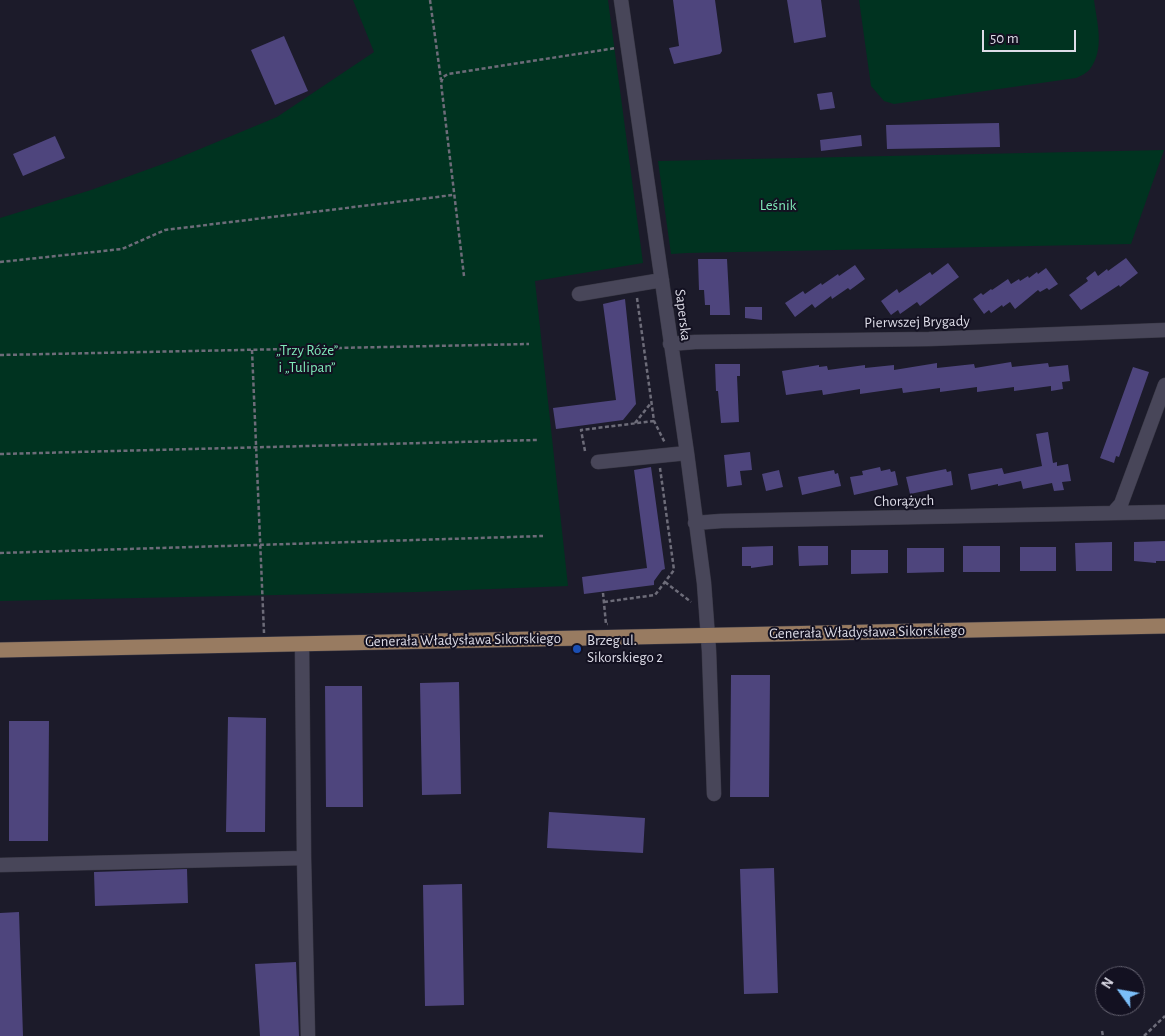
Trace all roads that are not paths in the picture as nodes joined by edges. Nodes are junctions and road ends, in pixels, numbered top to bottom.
1 (621, 0) edge
2 (662, 280) junction
3 (579, 294) dead end
4 (1165, 330) edge
5 (670, 344) junction
6 (1165, 385) edge
7 (687, 453) junction
8 (598, 462) dead end
9 (1165, 512) edge
10 (1113, 513) junction
11 (695, 523) junction
12 (1165, 626) edge
13 (708, 635) junction
14 (302, 644) junction
15 (0, 650) edge
16 (714, 794) dead end
17 (304, 858) junction
18 (0, 865) edge
19 (308, 1036) edge

1 - 2 street, Saperska
2 - 3 street
2 - 5 street, Saperska
4 - 5 street, Pierwszej Brygady
5 - 7 street, Saperska
6 - 10 street
7 - 8 street
7 - 11 street, Saperska
9 - 10 street, Chorążych
10 - 11 street, Chorążych
11 - 13 street, Saperska
12 - 13 main road, Generała Władysława Sikorskiego
13 - 14 main road, Generała Władysława Sikorskiego
13 - 16 street, Saperska
14 - 15 main road, Generała Władysława Sikorskiego
14 - 17 street
17 - 18 street
17 - 19 street

